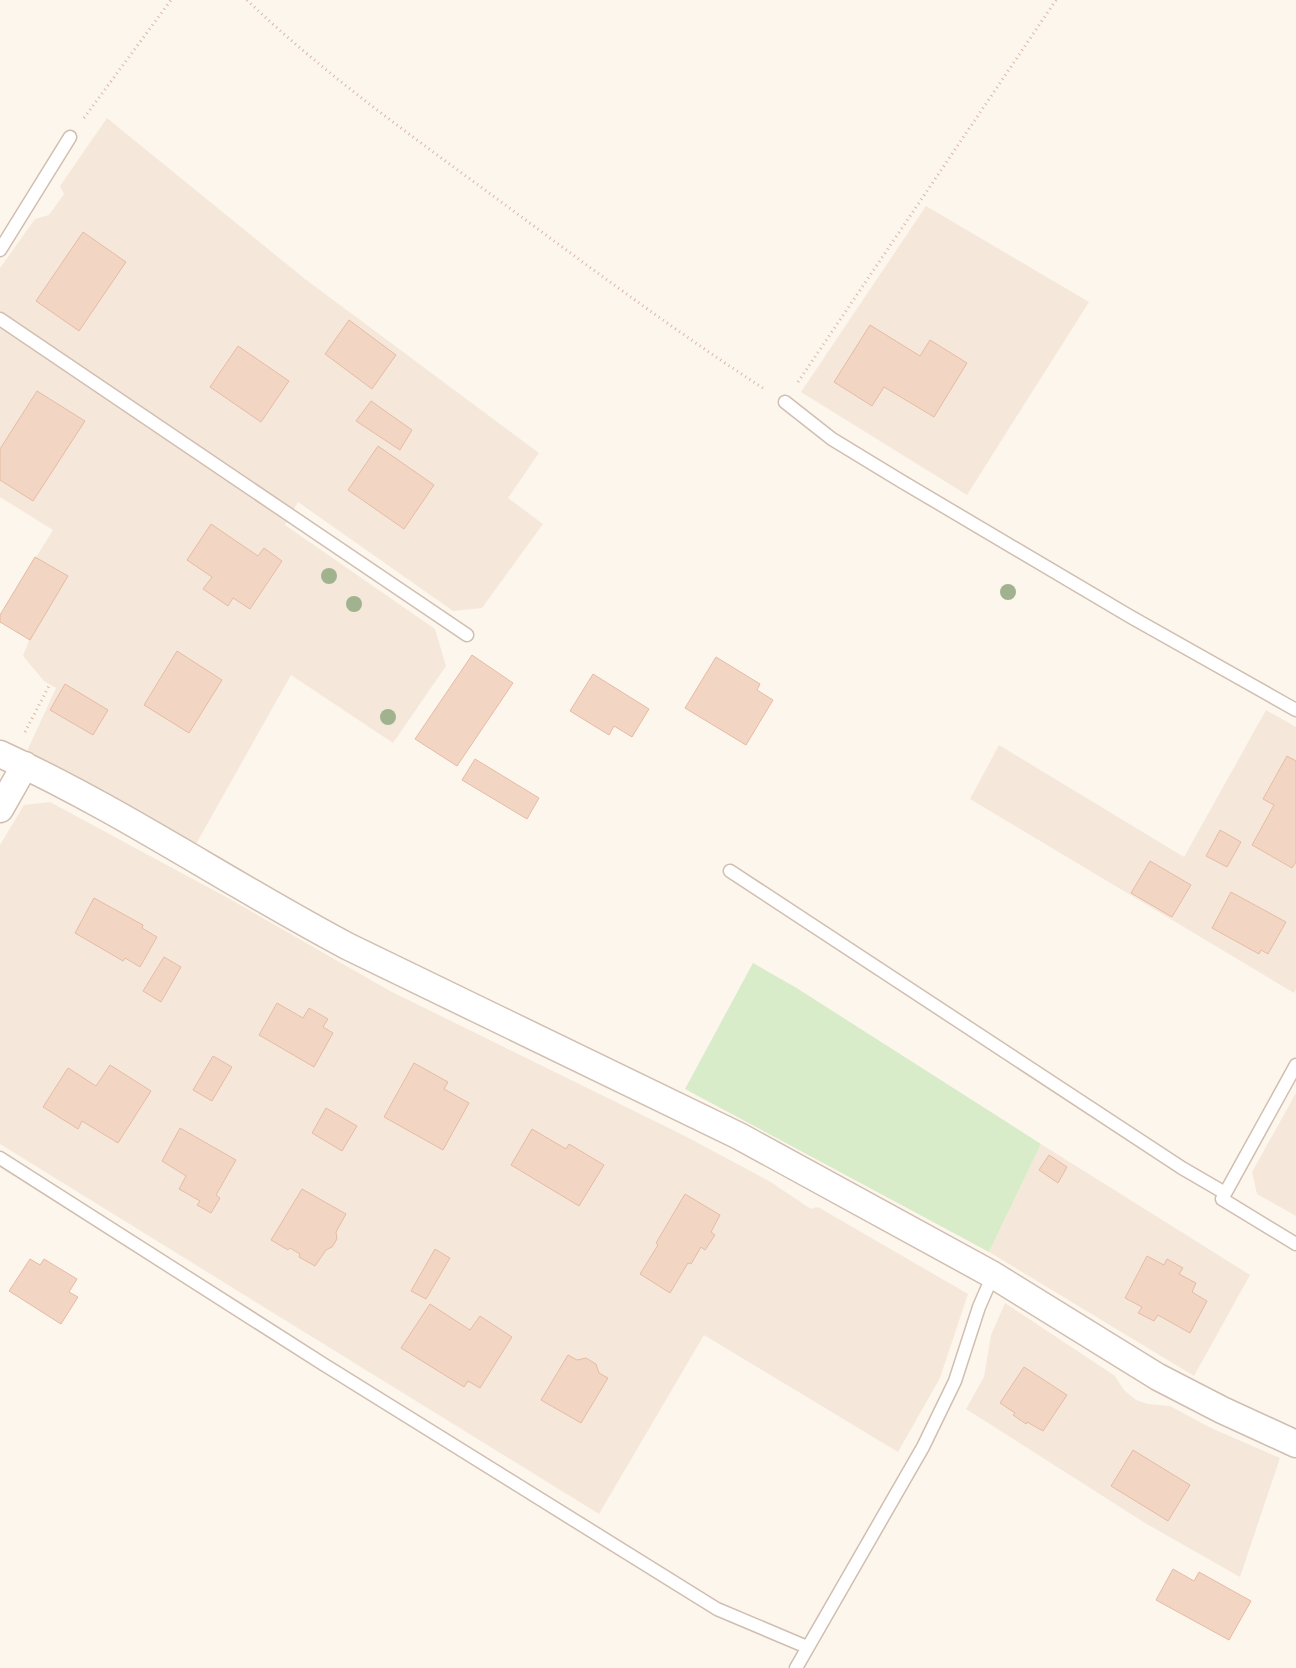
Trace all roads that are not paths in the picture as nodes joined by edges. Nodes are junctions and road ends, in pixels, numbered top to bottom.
1 (70, 137) road end
2 (0, 250) edge
3 (0, 319) edge
4 (785, 402) road end
5 (467, 634) dead end
6 (1296, 710) edge
7 (12, 759) edge
8 (0, 809) edge
9 (730, 871) dead end
10 (1296, 1065) edge
11 (0, 1158) edge
12 (1225, 1193) junction
13 (1296, 1244) edge
14 (993, 1275) junction
15 (1296, 1444) edge
16 (807, 1647) junction
17 (796, 1668) edge

1 - 2 lane
3 - 5 lane
4 - 6 lane
7 - 8 street
7 - 14 street
9 - 12 lane
10 - 12 lane
11 - 16 lane
12 - 13 lane
14 - 15 street
14 - 16 lane
16 - 17 lane

